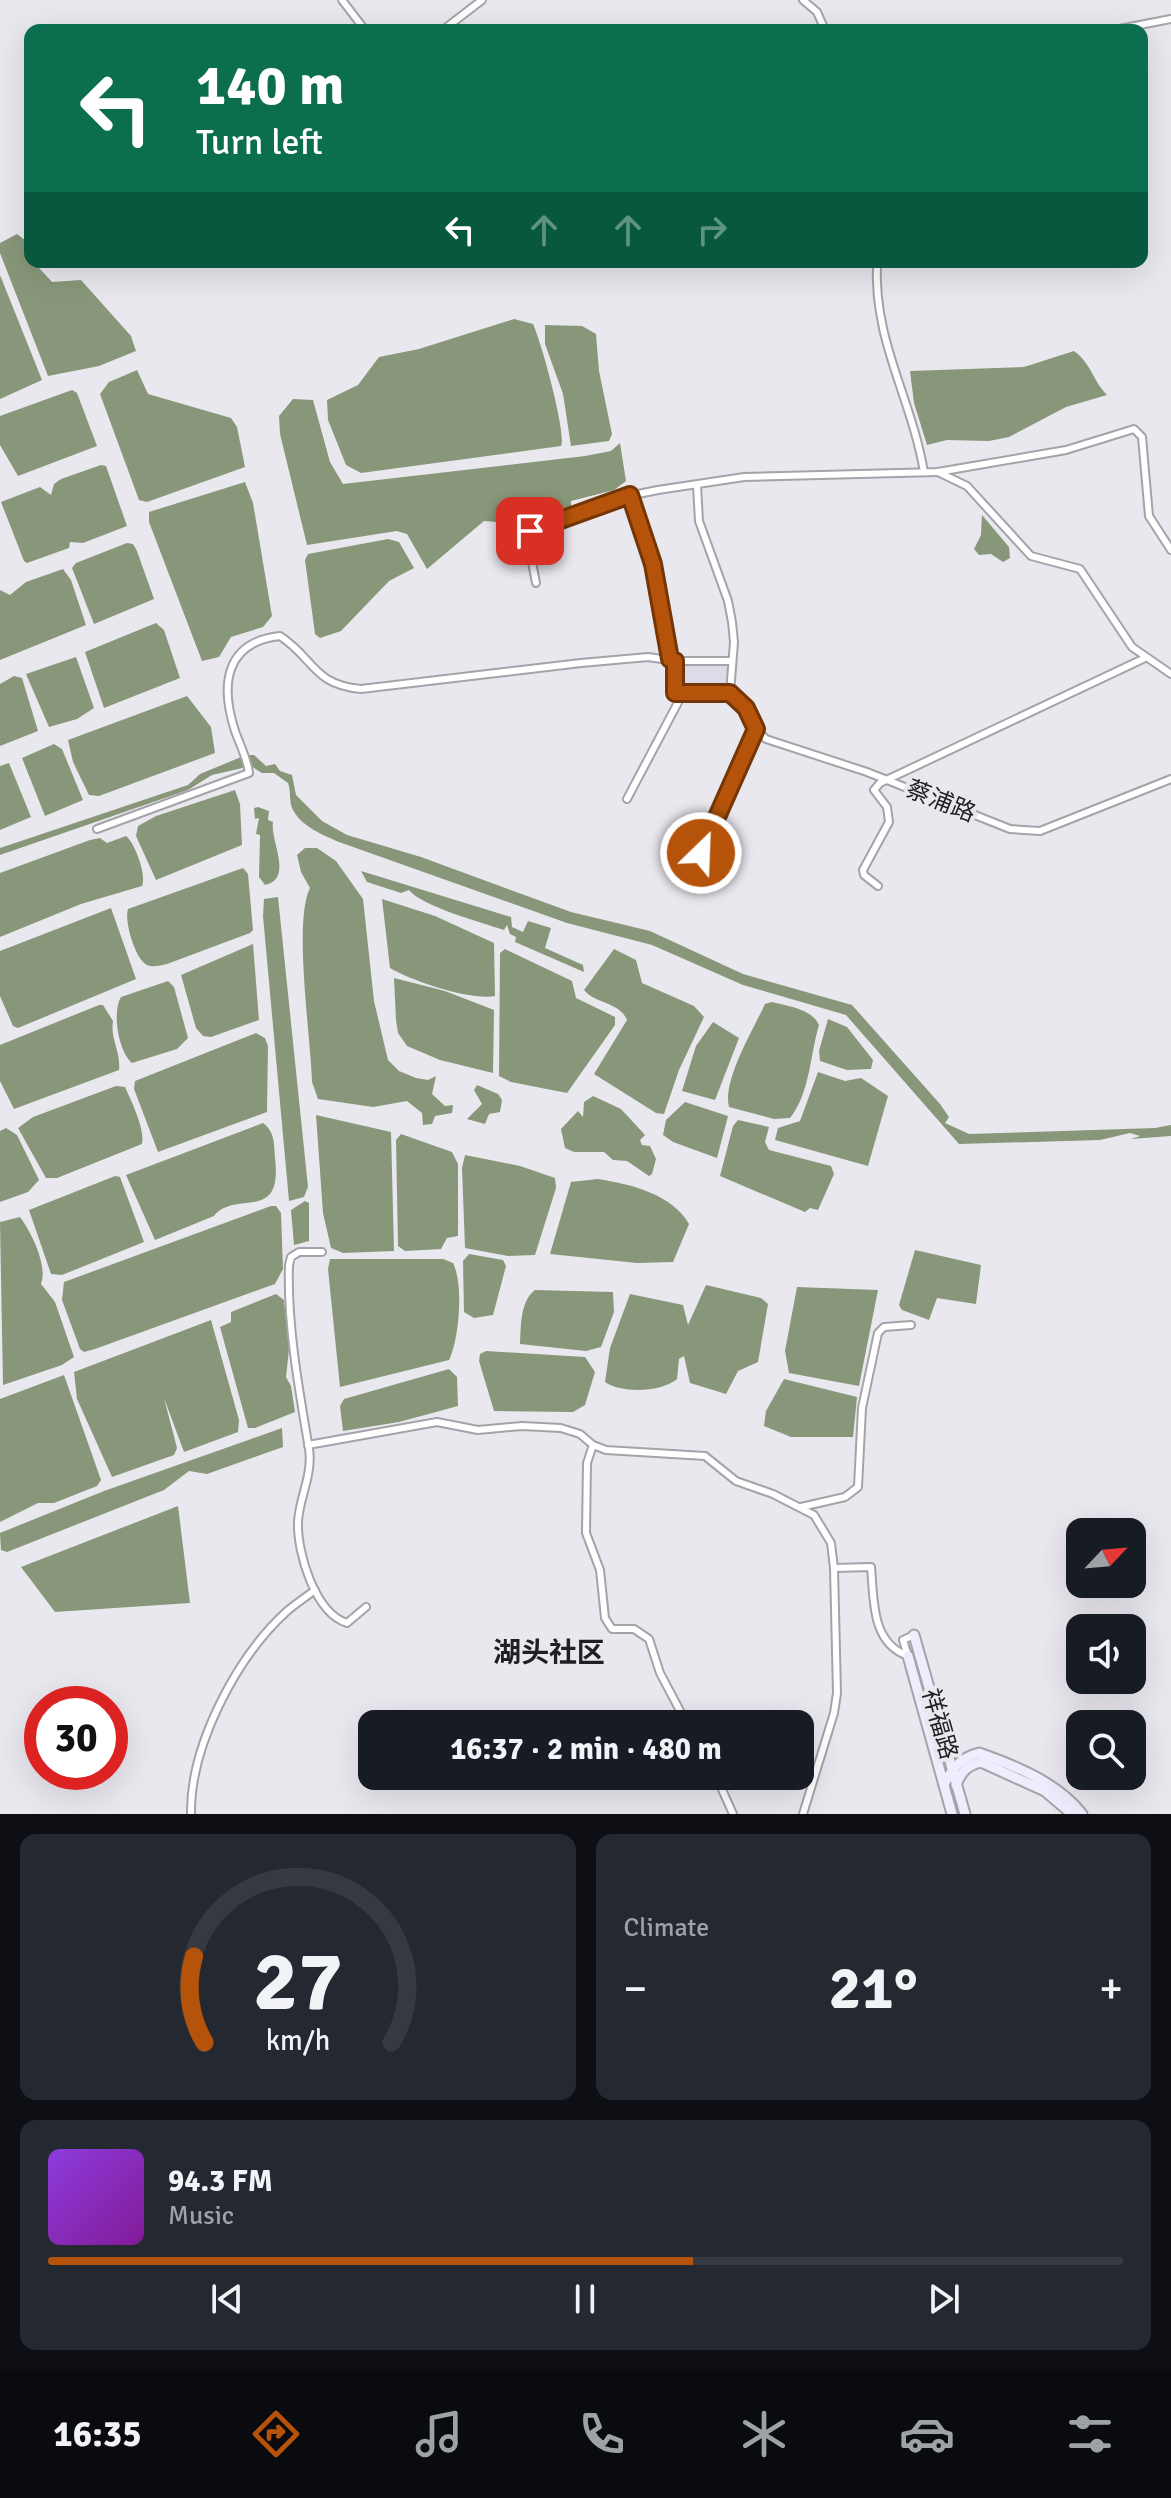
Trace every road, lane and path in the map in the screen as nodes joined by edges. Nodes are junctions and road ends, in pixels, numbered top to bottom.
1 (342, 0) edge
2 (482, 0) edge
3 (803, 0) edge
4 (1171, 19) edge
5 (360, 24) edge
6 (451, 24) edge
7 (822, 24) edge
8 (1145, 24) edge
9 (877, 268) edge
10 (924, 472) junction
11 (938, 472) junction
12 (697, 485) junction
13 (630, 495) junction
14 (1171, 550) edge
15 (536, 583) dead end
16 (1145, 658) junction
17 (672, 660) junction
18 (730, 661) junction
19 (1171, 674) edge
20 (683, 693) junction
21 (730, 693) junction
22 (756, 729) junction
23 (1171, 779) edge
24 (889, 780) junction
25 (627, 799) dead end
26 (97, 829) dead end
27 (701, 853) dead end
28 (878, 886) dead end
29 (322, 1252) dead end
30 (911, 1325) dead end
31 (308, 1445) junction
32 (593, 1445) junction
33 (801, 1507) junction
34 (834, 1568) junction
35 (315, 1590) junction
36 (366, 1607) dead end
37 (914, 1635) joint
38 (908, 1656) junction
39 (680, 1710) edge
40 (952, 1769) junction
41 (944, 1784) junction
42 (956, 1785) junction
43 (722, 1790) edge
44 (191, 1814) edge
45 (733, 1814) edge
46 (803, 1814) edge
47 (952, 1814) edge
48 (965, 1814) edge
49 (1072, 1814) edge
50 (1082, 1814) edge

1 - 5 street
2 - 6 street
3 - 7 street
4 - 8 street
9 - 10 street
10 - 11 street
10 - 12 street
11 - 14 street
11 - 16 street
12 - 13 street
12 - 18 street
13 - 15 street
13 - 17 street
16 - 19 street
16 - 24 street
17 - 18 street
17 - 20 street
17 - 26 street
18 - 21 street
20 - 21 street
20 - 25 street
21 - 22 street, 蔡浦路
22 - 24 street, 蔡浦路
22 - 27 street
23 - 24 street, 蔡浦路
24 - 28 street
29 - 31 street
30 - 33 street
31 - 32 street
31 - 35 street
32 - 33 street
32 - 39 street
33 - 34 street
34 - 38 street
34 - 46 street
35 - 36 street
35 - 44 street
37 - 38 street
37 - 40 main road, 祥福路
38 - 41 main road, 祥福路
40 - 41 main road
40 - 42 main road, 祥福路
40 - 50 main road
41 - 47 main road, 祥福路
42 - 48 main road, 祥福路
42 - 49 main road
43 - 45 street

